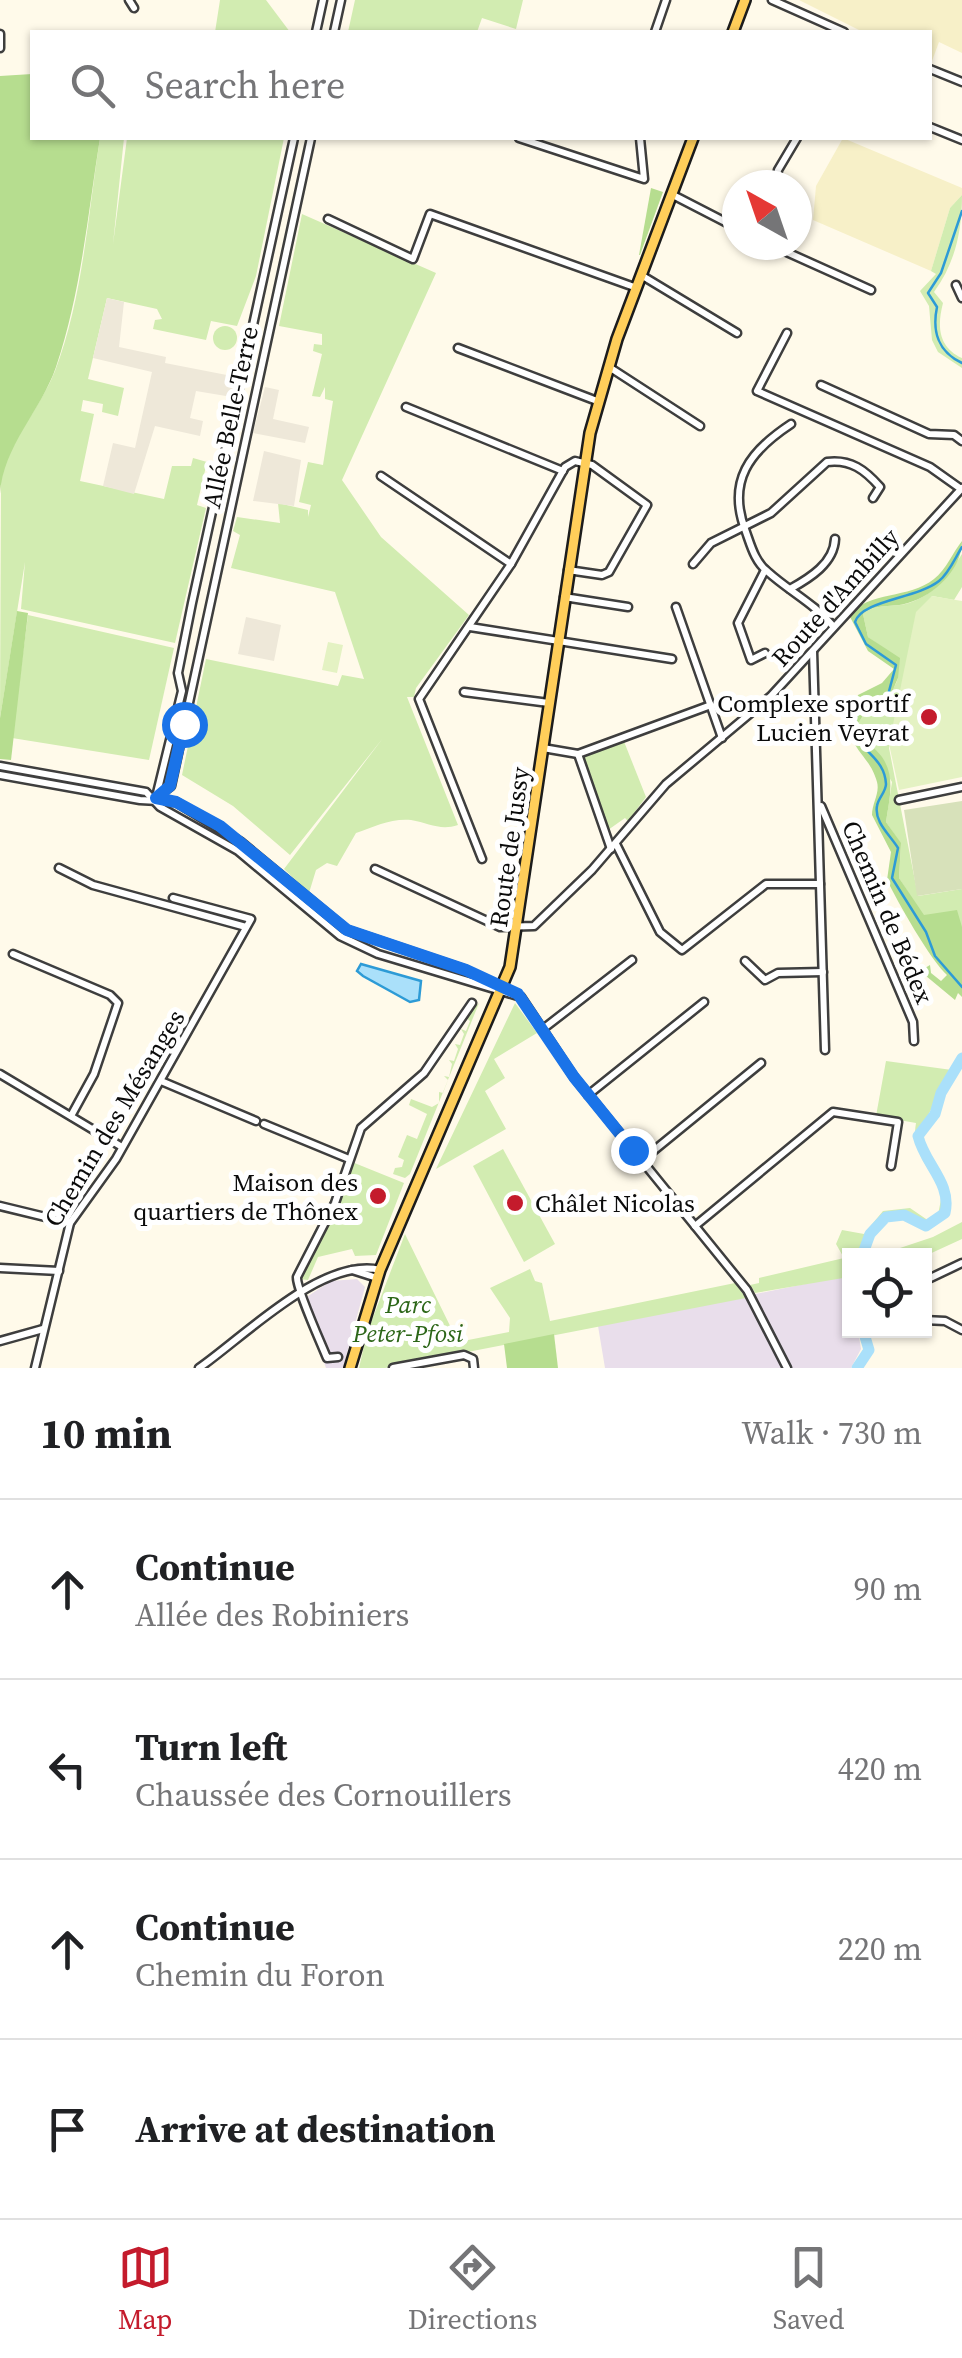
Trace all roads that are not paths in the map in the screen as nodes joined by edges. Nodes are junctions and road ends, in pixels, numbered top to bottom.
1 (129, 0) edge
2 (324, 0) edge
3 (342, 0) edge
4 (666, 0) edge
5 (745, 0) edge
6 (772, 0) edge
7 (134, 8) dead end
8 (316, 30) edge
9 (334, 30) edge
10 (656, 30) edge
11 (733, 30) edge
12 (840, 30) edge
13 (0, 34) edge
14 (0, 48) edge
15 (933, 71) edge
16 (962, 83) edge
17 (932, 127) edge
18 (294, 140) edge
19 (311, 140) edge
20 (524, 140) edge
21 (640, 140) edge
22 (692, 140) edge
23 (796, 140) edge
24 (962, 140) edge
25 (778, 170) edge
26 (672, 194) junction
27 (328, 219) dead end
28 (722, 220) edge
29 (805, 260) edge
30 (642, 275) junction
31 (956, 285) dead end
32 (636, 288) junction
33 (871, 290) dead end
34 (962, 298) edge
35 (737, 332) dead end
36 (786, 333) dead end
37 (458, 348) dead end
38 (608, 366) junction
39 (821, 385) dead end
40 (597, 401) junction
41 (406, 407) dead end
42 (791, 424) dead end
43 (700, 426) dead end
44 (962, 441) edge
45 (584, 462) junction
46 (563, 471) junction
47 (381, 476) dead end
48 (962, 488) edge
49 (873, 498) dead end
50 (744, 526) junction
51 (835, 539) dead end
52 (511, 564) junction
53 (693, 564) dead end
54 (567, 570) junction
55 (765, 570) junction
56 (790, 588) junction
57 (563, 597) junction
58 (628, 607) dead end
59 (676, 607) dead end
60 (834, 626) junction
61 (470, 627) junction
62 (557, 642) junction
63 (813, 650) junction
64 (765, 652) dead end
65 (672, 659) dead end
66 (464, 692) dead end
67 (549, 703) junction
68 (711, 706) junction
69 (722, 738) junction
70 (543, 748) junction
71 (578, 754) junction
72 (0, 766) edge
73 (0, 775) edge
74 (962, 787) edge
75 (156, 798) junction
76 (818, 800) junction
77 (900, 800) dead end
78 (614, 846) junction
79 (482, 859) dead end
80 (59, 868) dead end
81 (376, 870) dead end
82 (820, 884) junction
83 (173, 898) dead end
84 (246, 928) junction
85 (517, 930) junction
86 (13, 954) dead end
87 (632, 960) dead end
88 (745, 962) dead end
89 (824, 972) junction
90 (502, 990) junction
91 (472, 1002) dead end
92 (704, 1002) dead end
93 (543, 1029) junction
94 (914, 1042) dead end
95 (825, 1050) dead end
96 (761, 1063) dead end
97 (0, 1074) edge
98 (161, 1081) junction
99 (588, 1095) junction
100 (70, 1116) junction
101 (122, 1147) junction
102 (349, 1158) junction
103 (641, 1160) junction
104 (891, 1166) dead end
105 (0, 1206) edge
106 (70, 1222) junction
107 (695, 1226) junction
108 (962, 1263) edge
109 (0, 1268) edge
110 (59, 1272) junction
111 (378, 1274) junction
112 (932, 1276) edge
113 (301, 1293) junction
114 (932, 1320) edge
115 (43, 1329) junction
116 (962, 1330) edge
117 (0, 1341) edge
118 (338, 1357) dead end
119 (35, 1368) edge
120 (200, 1368) edge
121 (350, 1368) edge
122 (394, 1368) edge
123 (474, 1368) edge
124 (787, 1368) edge

1 - 7 street
2 - 8 street
3 - 9 street
4 - 10 street
5 - 11 main road
6 - 12 street
13 - 14 street
15 - 16 street
17 - 24 street
18 - 75 street, Allée Belle-Terre
19 - 75 street, Allée Belle-Terre
20 - 21 street
22 - 26 main road, Route de Jussy
23 - 25 street
26 - 28 street
26 - 30 main road, Route de Jussy
27 - 32 street
29 - 33 street
30 - 32 main road, Route de Jussy
30 - 35 street
31 - 34 street
32 - 38 main road, Route de Jussy
36 - 48 street
37 - 40 street
38 - 40 main road, Route de Jussy
38 - 43 street
39 - 44 street
40 - 45 main road, Route de Jussy
41 - 46 street
42 - 50 street
45 - 46 street
45 - 54 main road, Route de Jussy
45 - 54 street
46 - 52 street
47 - 52 street
48 - 60 street, Route d'Ambilly
49 - 50 street
50 - 53 street
50 - 55 street
51 - 56 street
52 - 61 street
54 - 57 main road, Route de Jussy
55 - 56 street
55 - 64 street
56 - 60 street
57 - 58 street
57 - 62 main road, Route de Jussy
59 - 68 street
60 - 63 street, Route d'Ambilly
61 - 62 street
61 - 79 street
62 - 65 street
62 - 67 main road, Route de Jussy
63 - 69 street, Route d'Ambilly
63 - 76 street, Chemin de Bédex
66 - 67 street
67 - 70 main road, Route de Jussy
68 - 69 street
68 - 71 street
69 - 78 street, Route d'Ambilly
70 - 71 street
70 - 85 main road, Route de Jussy
71 - 78 street
72 - 75 street
73 - 75 street
74 - 77 street
75 - 90 street
75 - 90 street
76 - 82 street, Chemin de Bédex
76 - 94 street, Chemin de Bédex
78 - 82 street, Chemin de Bédex
78 - 85 street, Route d'Ambilly
80 - 84 street
81 - 85 street
82 - 89 street, Chemin de Bédex
83 - 84 street
84 - 98 street, Chemin des Mésanges
85 - 90 main road, Route de Jussy
86 - 100 street
87 - 93 street
88 - 89 street
89 - 95 street, Chemin de Bédex
90 - 93 street
90 - 111 main road, Route de Jussy
91 - 102 street
92 - 99 street
93 - 99 street
96 - 103 street
97 - 100 street
98 - 101 street, Chemin des Mésanges
98 - 102 street
99 - 103 street
100 - 101 street
101 - 106 street, Chemin des Mésanges
102 - 113 street
103 - 107 street
104 - 107 street
105 - 106 street
106 - 110 street, Chemin des Mésanges
107 - 124 street
108 - 112 street
109 - 110 street
110 - 115 street, Chemin des Mésanges
111 - 113 street
111 - 121 main road, Route de Jussy
113 - 118 street
113 - 120 street
114 - 116 street
115 - 117 street
115 - 119 street, Chemin des Mésanges
122 - 123 street

